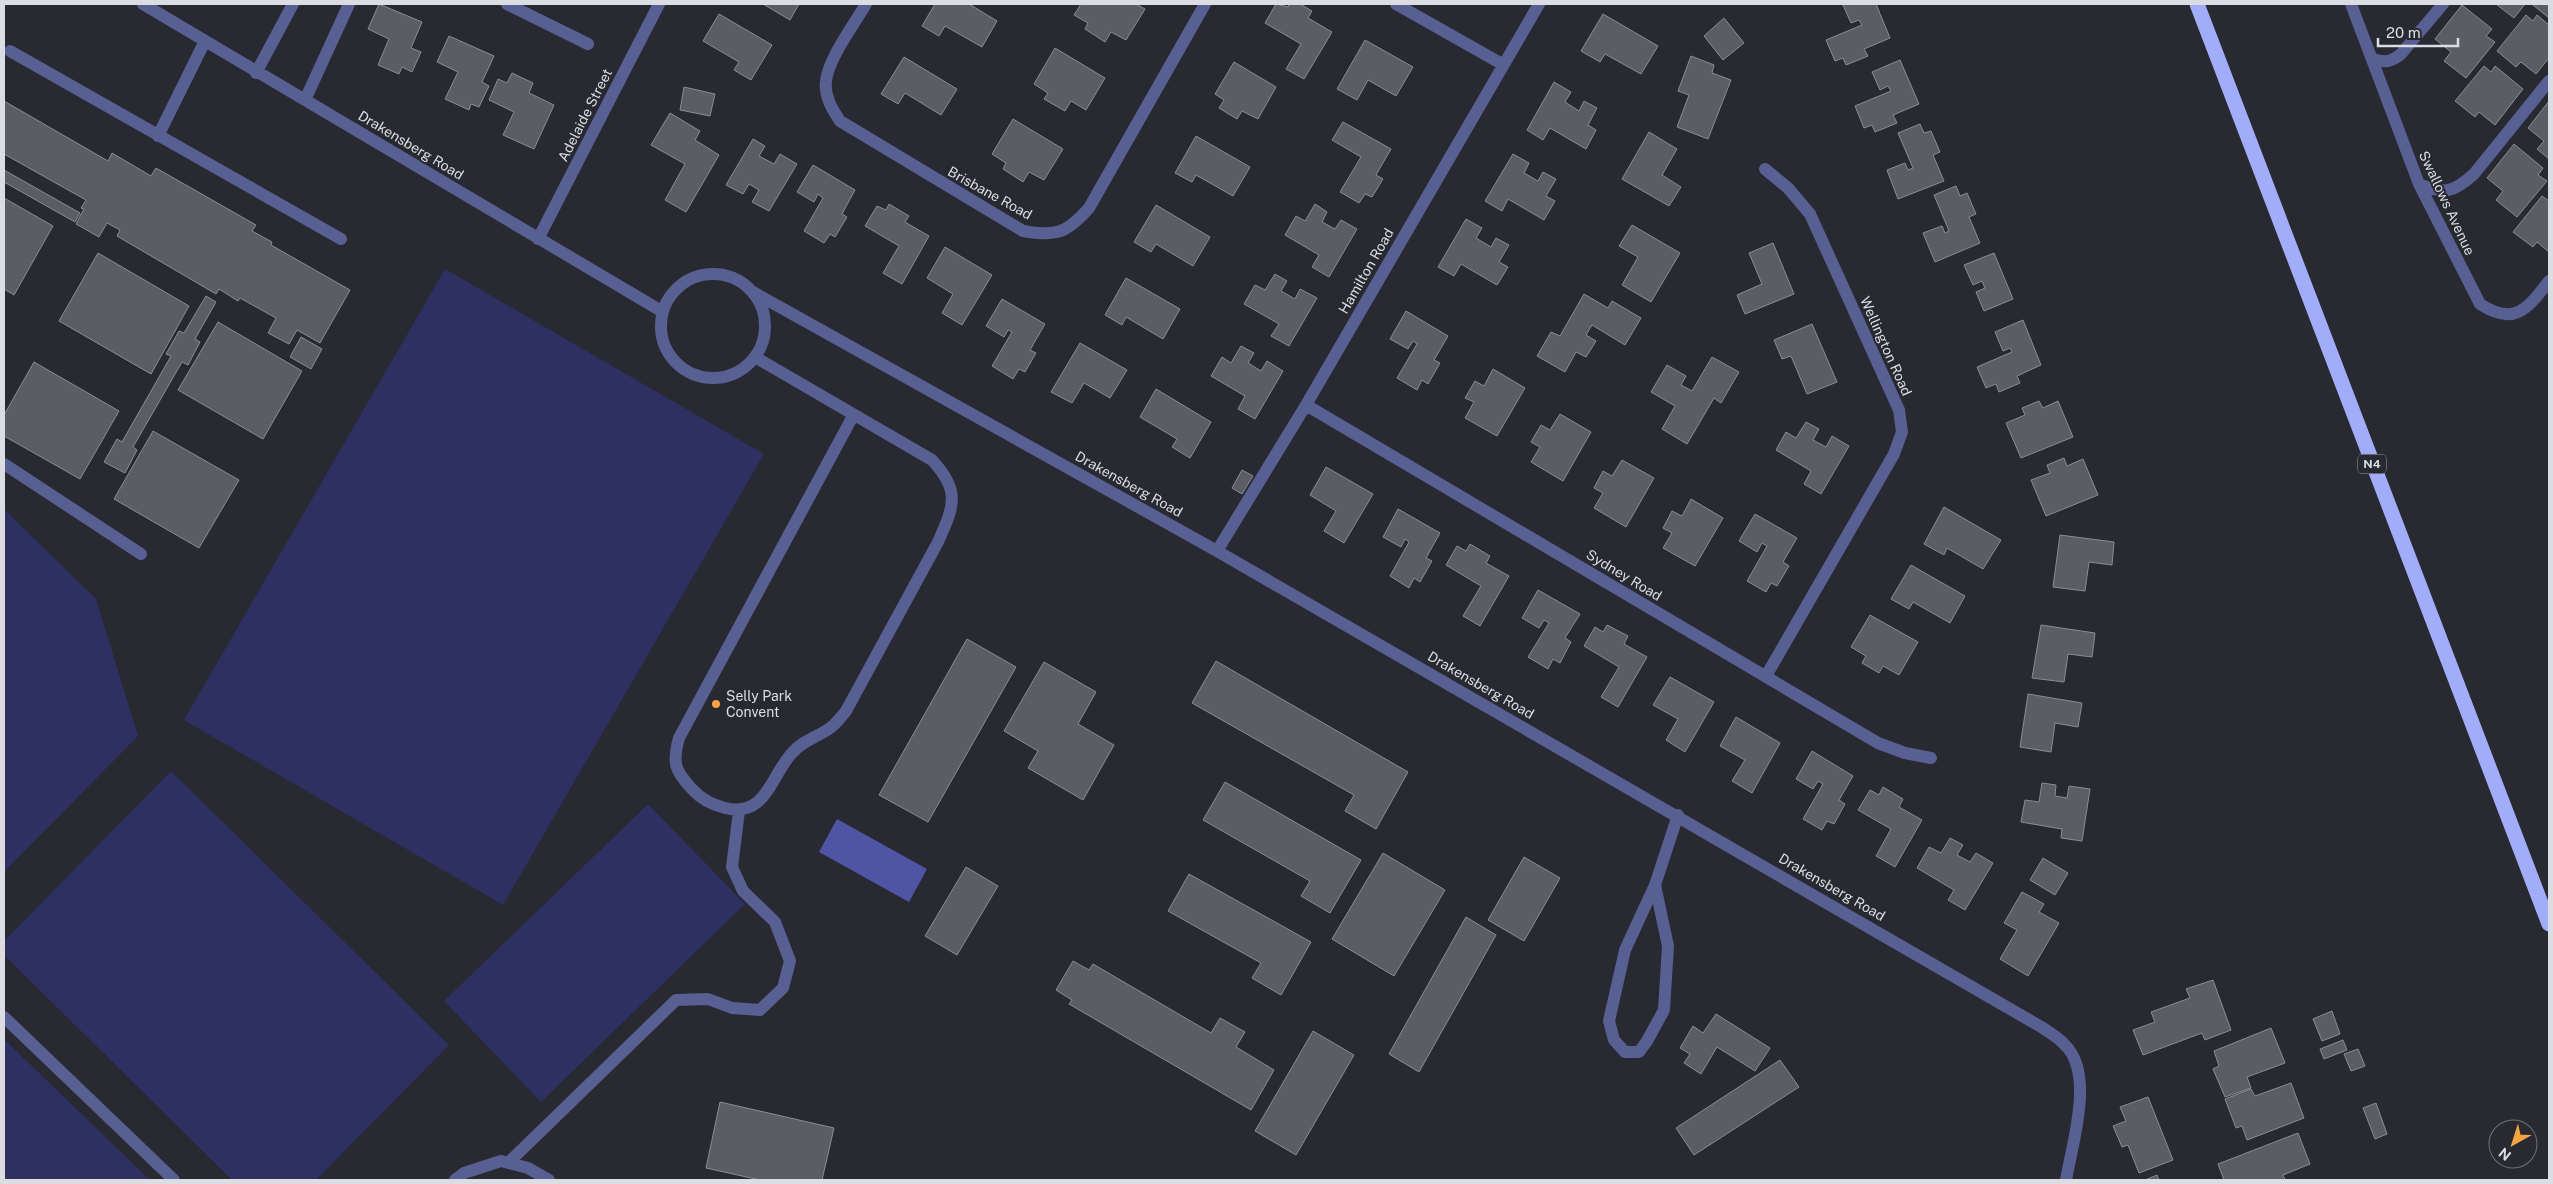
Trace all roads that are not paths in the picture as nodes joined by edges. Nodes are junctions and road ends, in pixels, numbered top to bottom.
1 (143, 4) edge
2 (293, 4) edge
3 (348, 4) edge
4 (507, 4) edge
5 (659, 4) edge
6 (866, 4) edge
7 (1205, 4) edge
8 (1396, 4) edge
9 (1539, 4) edge
10 (2197, 4) edge
11 (2351, 4) edge
12 (2443, 4) edge
13 (205, 41) junction
14 (588, 44) dead end
15 (10, 51) dead end
16 (2373, 59) junction
17 (1502, 64) junction
18 (256, 73) junction
19 (2549, 81) edge
20 (305, 100) junction
21 (158, 136) junction
22 (1765, 169) dead end
23 (2419, 184) junction
24 (341, 239) dead end
25 (538, 239) junction
26 (2549, 281) edge
27 (753, 292) junction
28 (663, 312) junction
29 (755, 357) junction
30 (1306, 405) junction
31 (853, 416) junction
32 (4, 464) edge
33 (1217, 551) junction
34 (141, 554) dead end
35 (1766, 676) junction
36 (1931, 758) dead end
37 (739, 811) junction
38 (1678, 815) junction
39 (1655, 885) junction
40 (2549, 924) edge
41 (4, 1017) edge
42 (508, 1163) junction
43 (174, 1180) edge
44 (455, 1180) edge
45 (548, 1180) edge
46 (2066, 1180) edge

1 - 13 street, Drakensberg Road
2 - 18 street
3 - 20 street
4 - 14 street
5 - 25 street, Adelaide Street
6 - 7 street, Brisbane Road
8 - 17 street
9 - 17 street, Hamilton Road
10 - 40 highway, N4
11 - 16 street, Swallows Avenue
12 - 16 street
13 - 18 street, Drakensberg Road
13 - 21 street
15 - 21 street
16 - 23 street, Swallows Avenue
17 - 30 street, Hamilton Road
18 - 20 street, Drakensberg Road
19 - 23 street
20 - 25 street, Drakensberg Road
21 - 24 street
22 - 35 street, Wellington Road
23 - 26 street, Swallows Avenue
25 - 28 street, Drakensberg Road
27 - 28 street
27 - 29 street
27 - 33 street, Drakensberg Road
28 - 29 street
29 - 31 street
30 - 33 street, Hamilton Road
30 - 35 street, Sydney Road
31 - 37 street
31 - 37 street
32 - 34 street
33 - 38 street, Drakensberg Road
35 - 36 street, Sydney Road
37 - 42 street
38 - 39 street
38 - 46 street, Drakensberg Road
39 - 39 street
41 - 43 street
42 - 44 street
42 - 45 street

